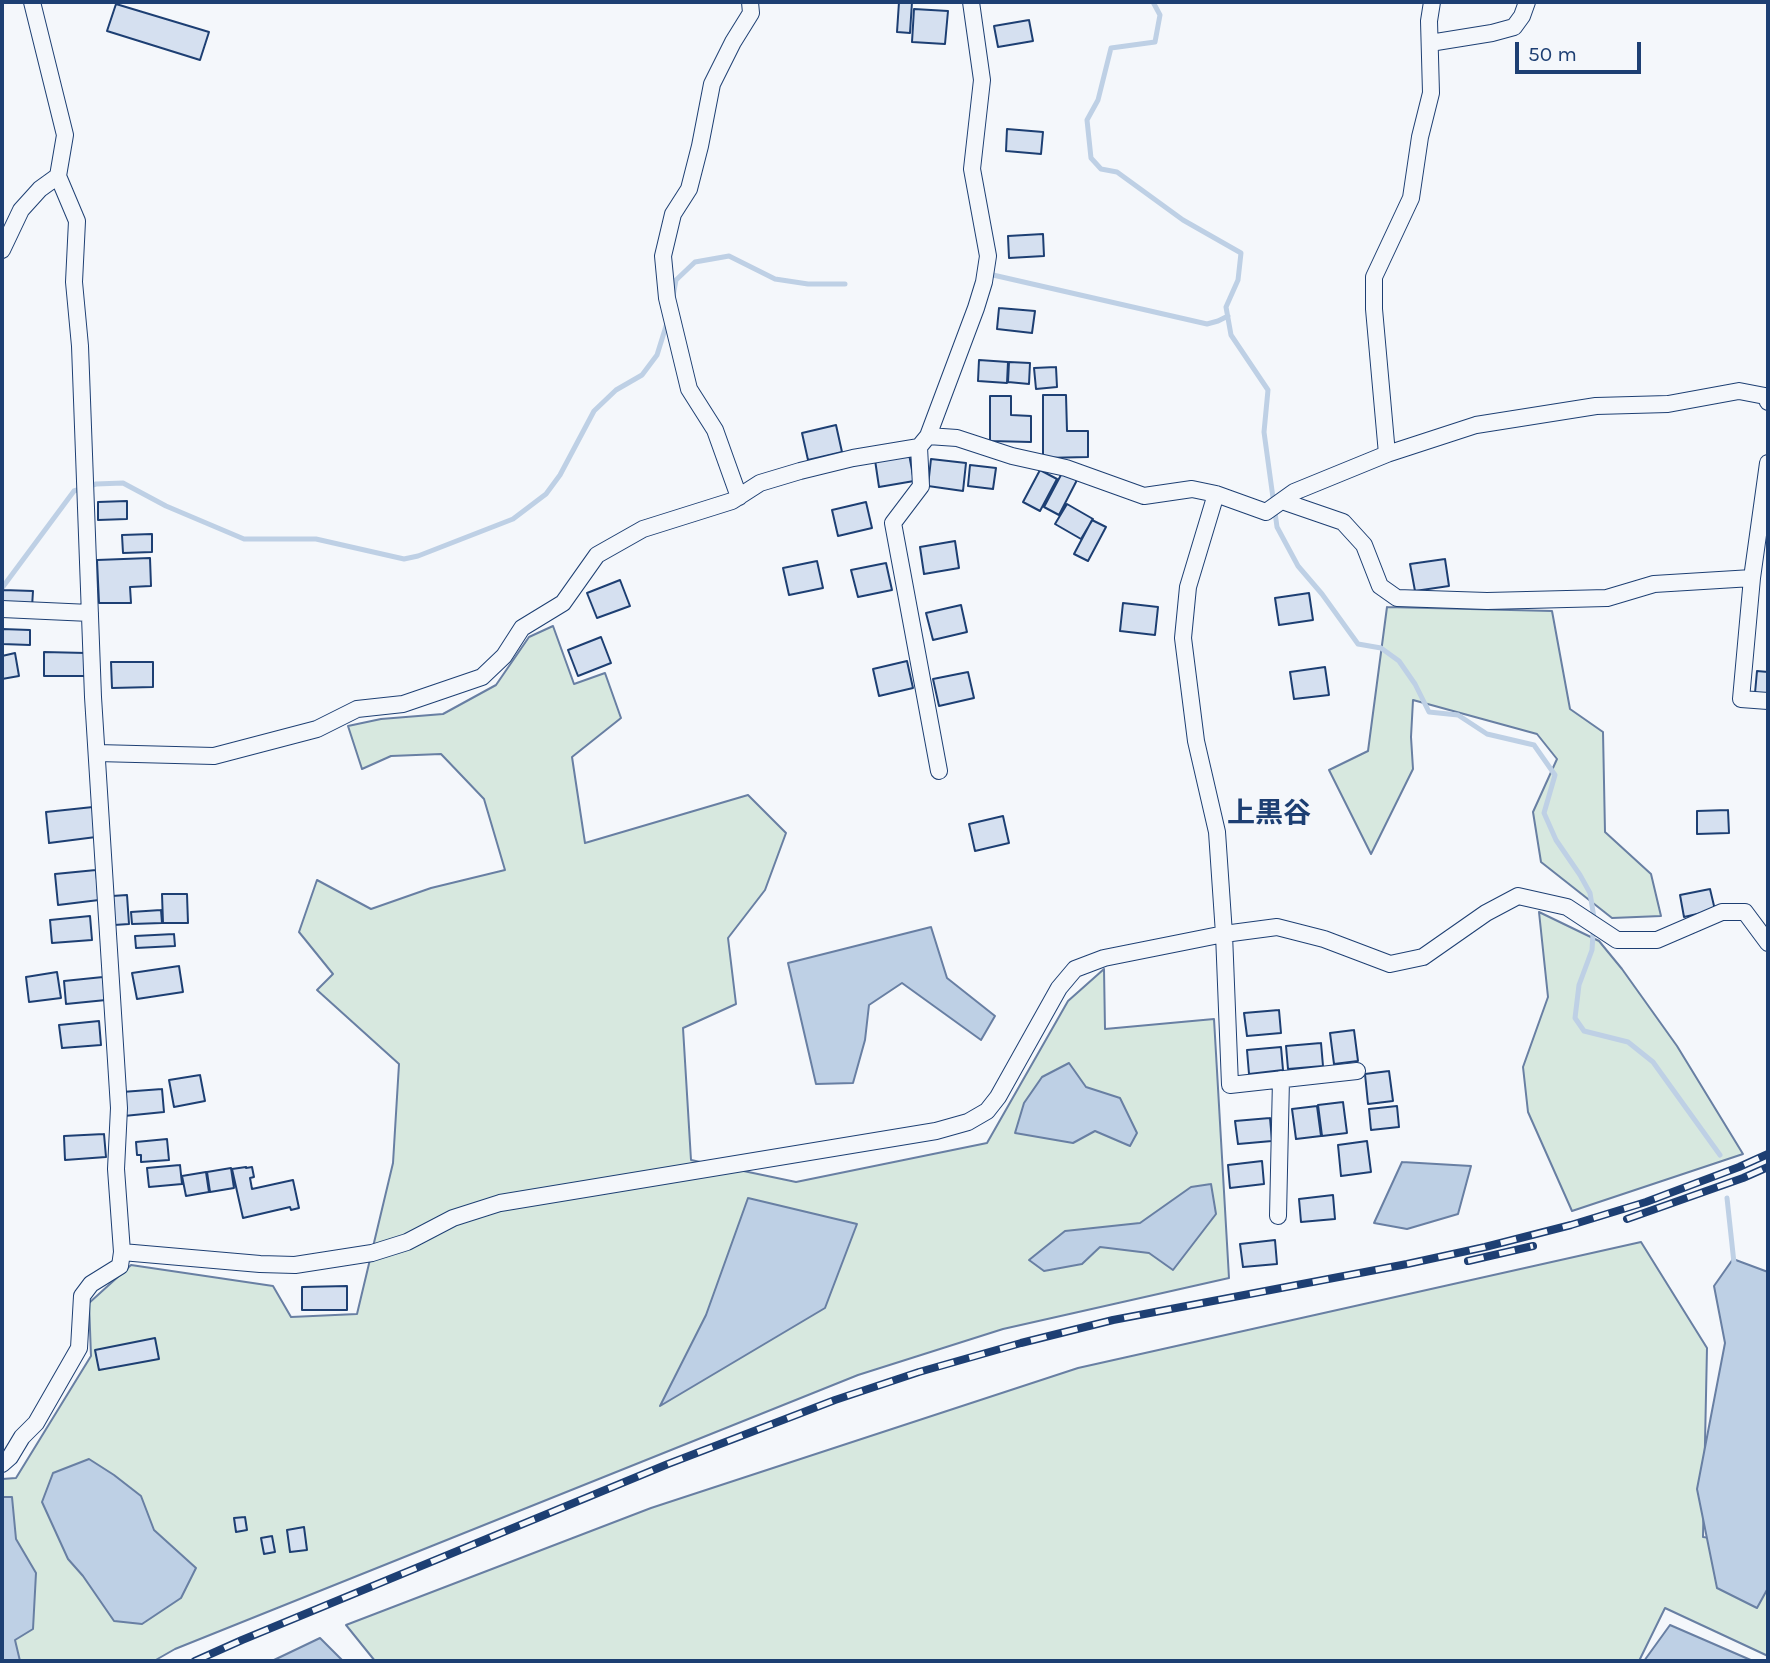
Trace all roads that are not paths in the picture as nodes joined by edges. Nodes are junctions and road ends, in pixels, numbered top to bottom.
1 (32, 2) edge
2 (750, 2) edge
3 (971, 2) edge
4 (1432, 2) edge
5 (1527, 2) edge
6 (1430, 43) junction
7 (58, 176) junction
8 (2, 250) edge
9 (1768, 402) edge
10 (923, 442) junction
11 (1387, 454) junction
12 (1768, 463) edge
13 (1216, 494) junction
14 (739, 497) junction
15 (1282, 501) junction
16 (1752, 578) junction
17 (2, 609) edge
18 (90, 613) junction
19 (1768, 701) edge
20 (97, 753) junction
21 (939, 771) dead end
22 (1224, 934) junction
23 (1768, 943) edge
24 (1357, 1071) dead end
25 (1281, 1079) junction
26 (1278, 1216) dead end
27 (122, 1252) junction
28 (2, 1464) edge

1 - 7 street
2 - 14 street
3 - 10 street
4 - 6 street
5 - 6 street
6 - 11 street
7 - 8 street
7 - 18 street
9 - 11 street
10 - 13 street
10 - 14 street
10 - 21 street
11 - 15 street
12 - 16 street
13 - 15 street
13 - 22 street
14 - 20 street
15 - 16 street
16 - 19 street
17 - 18 street
18 - 20 street
20 - 27 street
22 - 23 street
22 - 25 street
22 - 27 street
24 - 25 street
25 - 26 street
27 - 28 street

